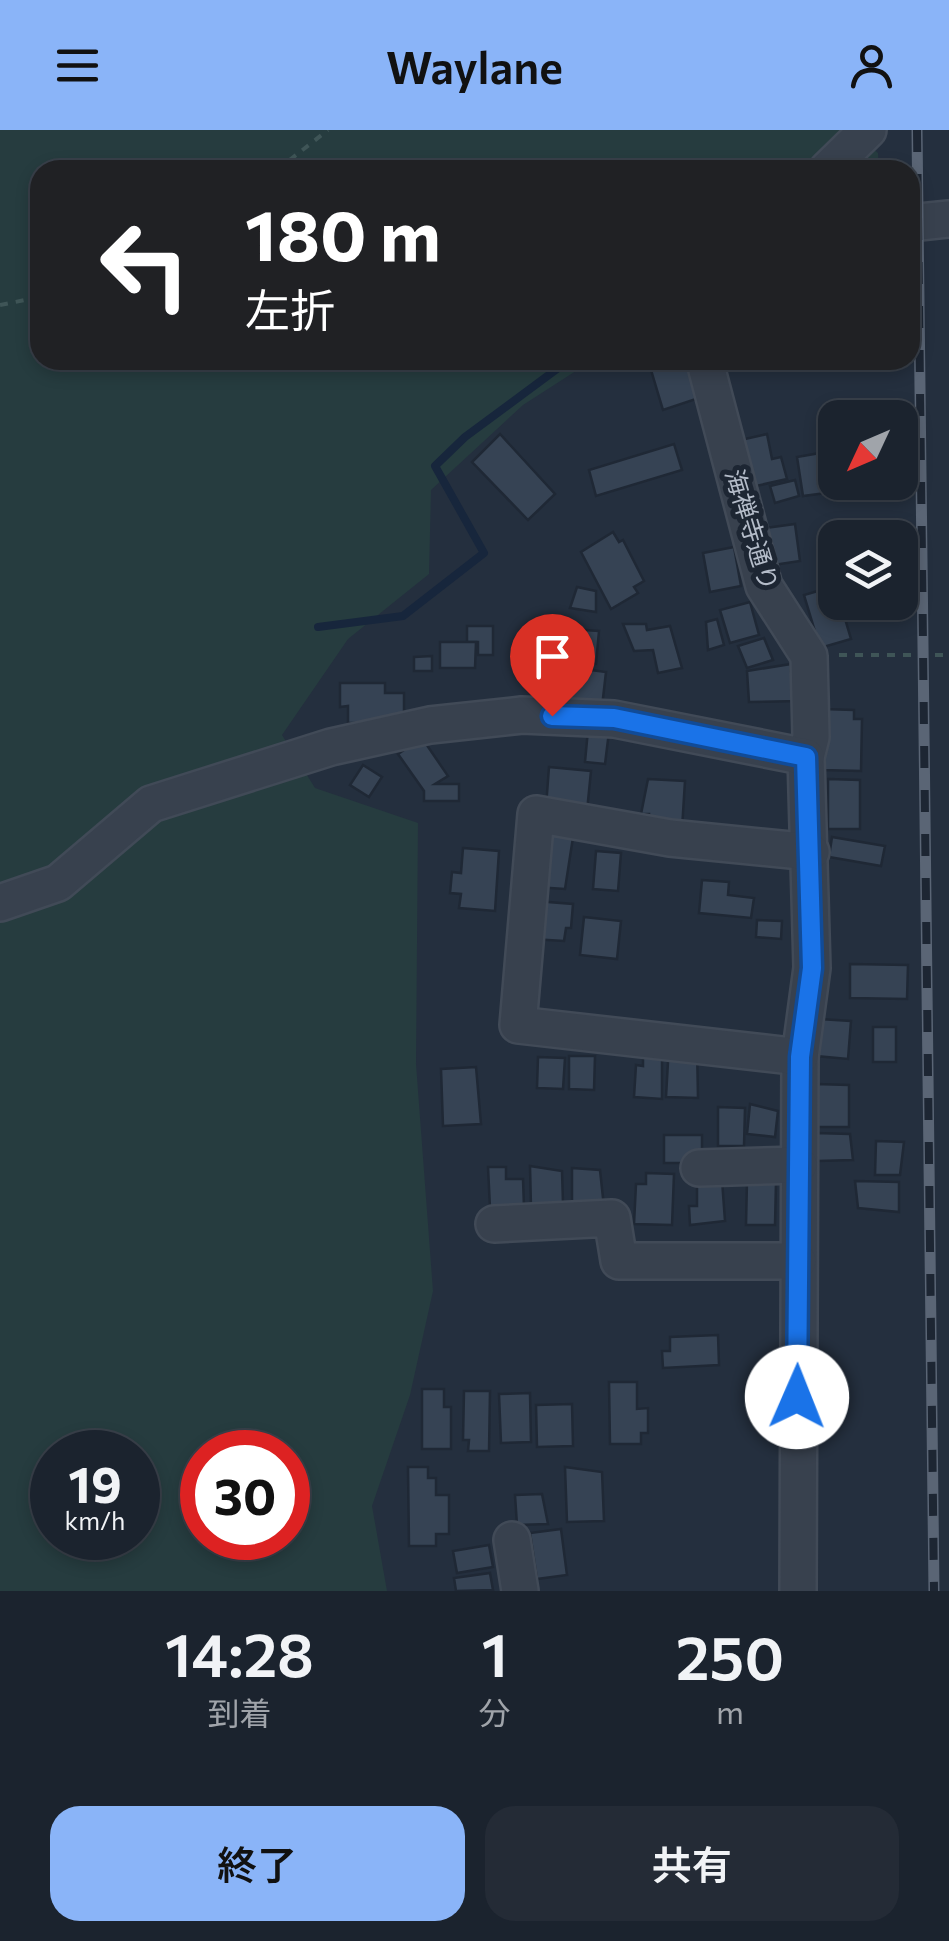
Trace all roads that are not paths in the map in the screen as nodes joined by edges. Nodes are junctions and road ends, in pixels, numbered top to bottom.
1 (868, 130) edge
2 (837, 160) edge
3 (949, 220) edge
4 (920, 221) edge
5 (707, 370) edge
6 (806, 757) junction
7 (811, 852) junction
8 (0, 903) edge
9 (800, 1057) junction
10 (799, 1165) junction
11 (699, 1168) dead end
12 (494, 1224) dead end
13 (798, 1261) junction
14 (512, 1540) dead end
15 (520, 1591) edge
16 (798, 1591) edge

1 - 2 street
3 - 4 street
5 - 6 street, 海禅寺通り
6 - 7 street
6 - 8 street
7 - 9 street
7 - 9 street
9 - 10 street
10 - 11 street
10 - 13 street
12 - 13 street
13 - 16 street
14 - 15 street

